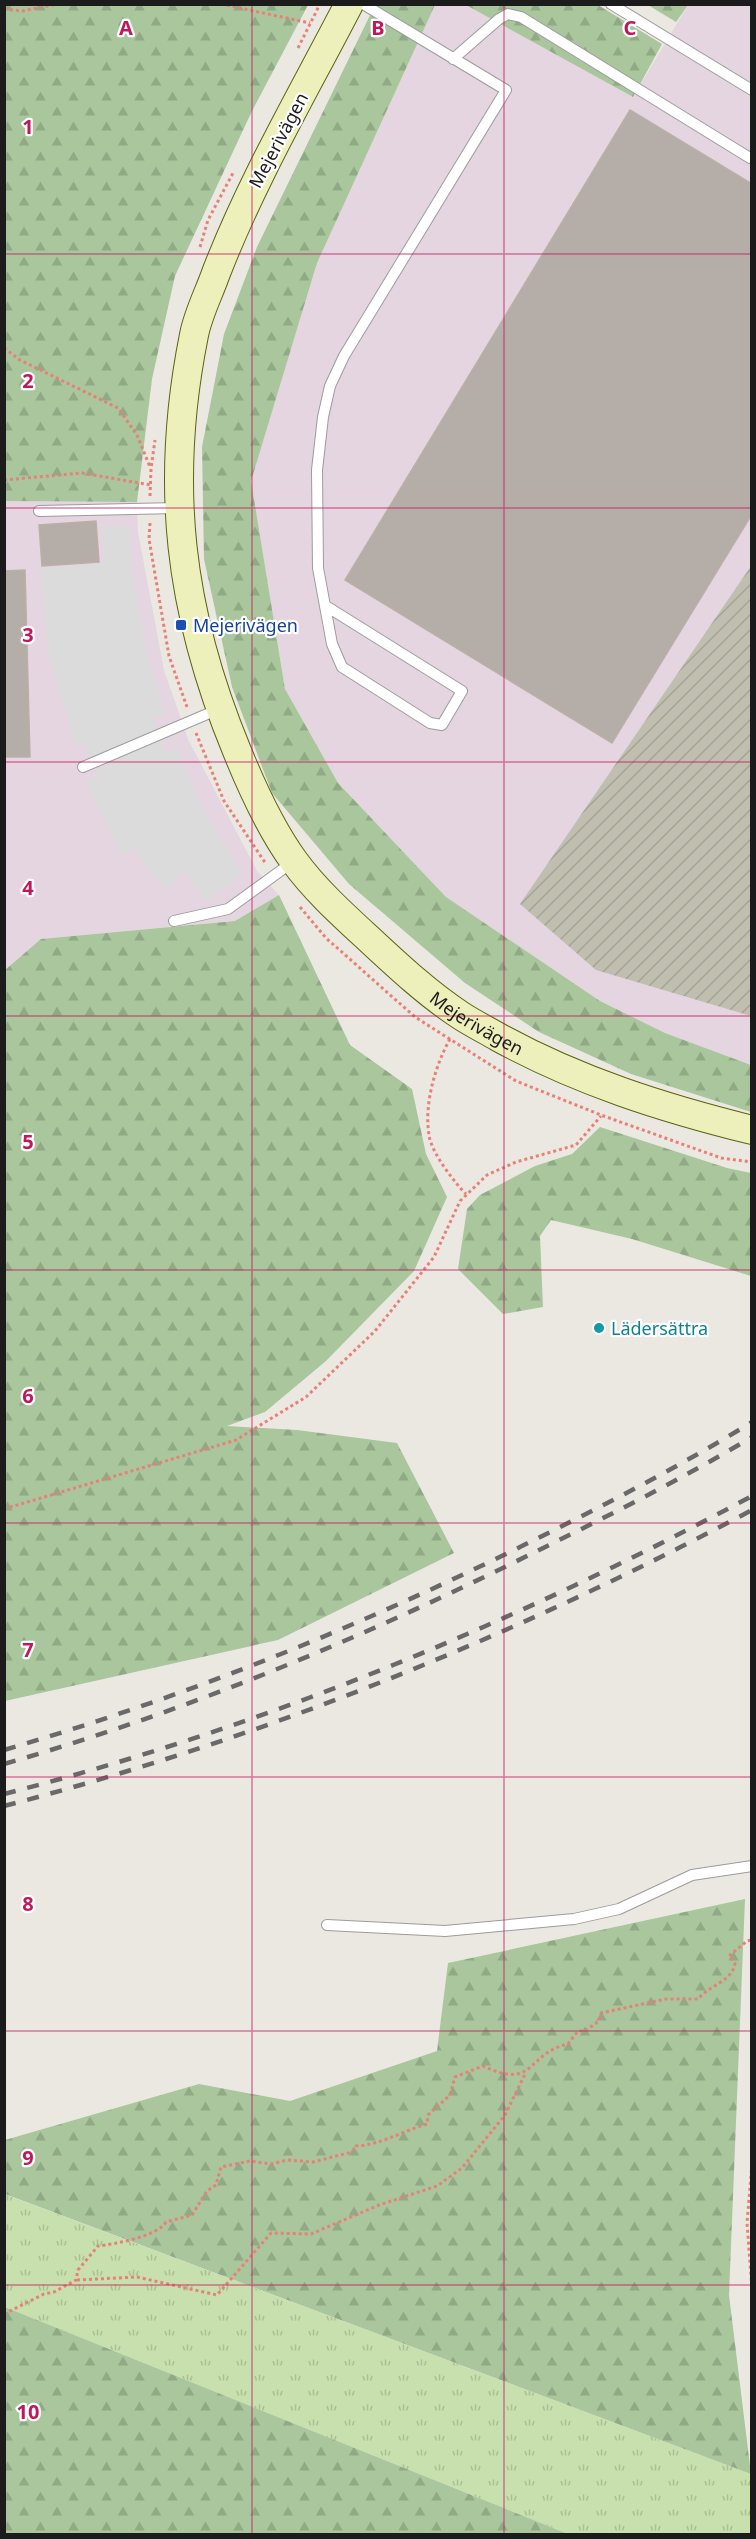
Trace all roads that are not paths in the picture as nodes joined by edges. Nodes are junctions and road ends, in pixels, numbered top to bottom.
1 (349, 4) edge
2 (363, 4) edge
3 (611, 4) edge
4 (453, 59) junction
5 (752, 90) edge
6 (750, 158) edge
7 (164, 508) junction
8 (39, 511) dead end
9 (326, 606) junction
10 (219, 709) junction
11 (83, 767) dead end
12 (284, 869) junction
13 (174, 921) dead end
14 (752, 1130) edge
15 (752, 1866) edge
16 (327, 1925) dead end

1 - 7 street, Mejerivägen
2 - 4 lane
3 - 5 lane
4 - 6 lane
4 - 9 lane
7 - 8 lane
7 - 10 street, Mejerivägen
9 - 9 lane
10 - 11 lane
10 - 12 street, Mejerivägen
12 - 13 lane
12 - 14 street, Mejerivägen
15 - 16 lane

